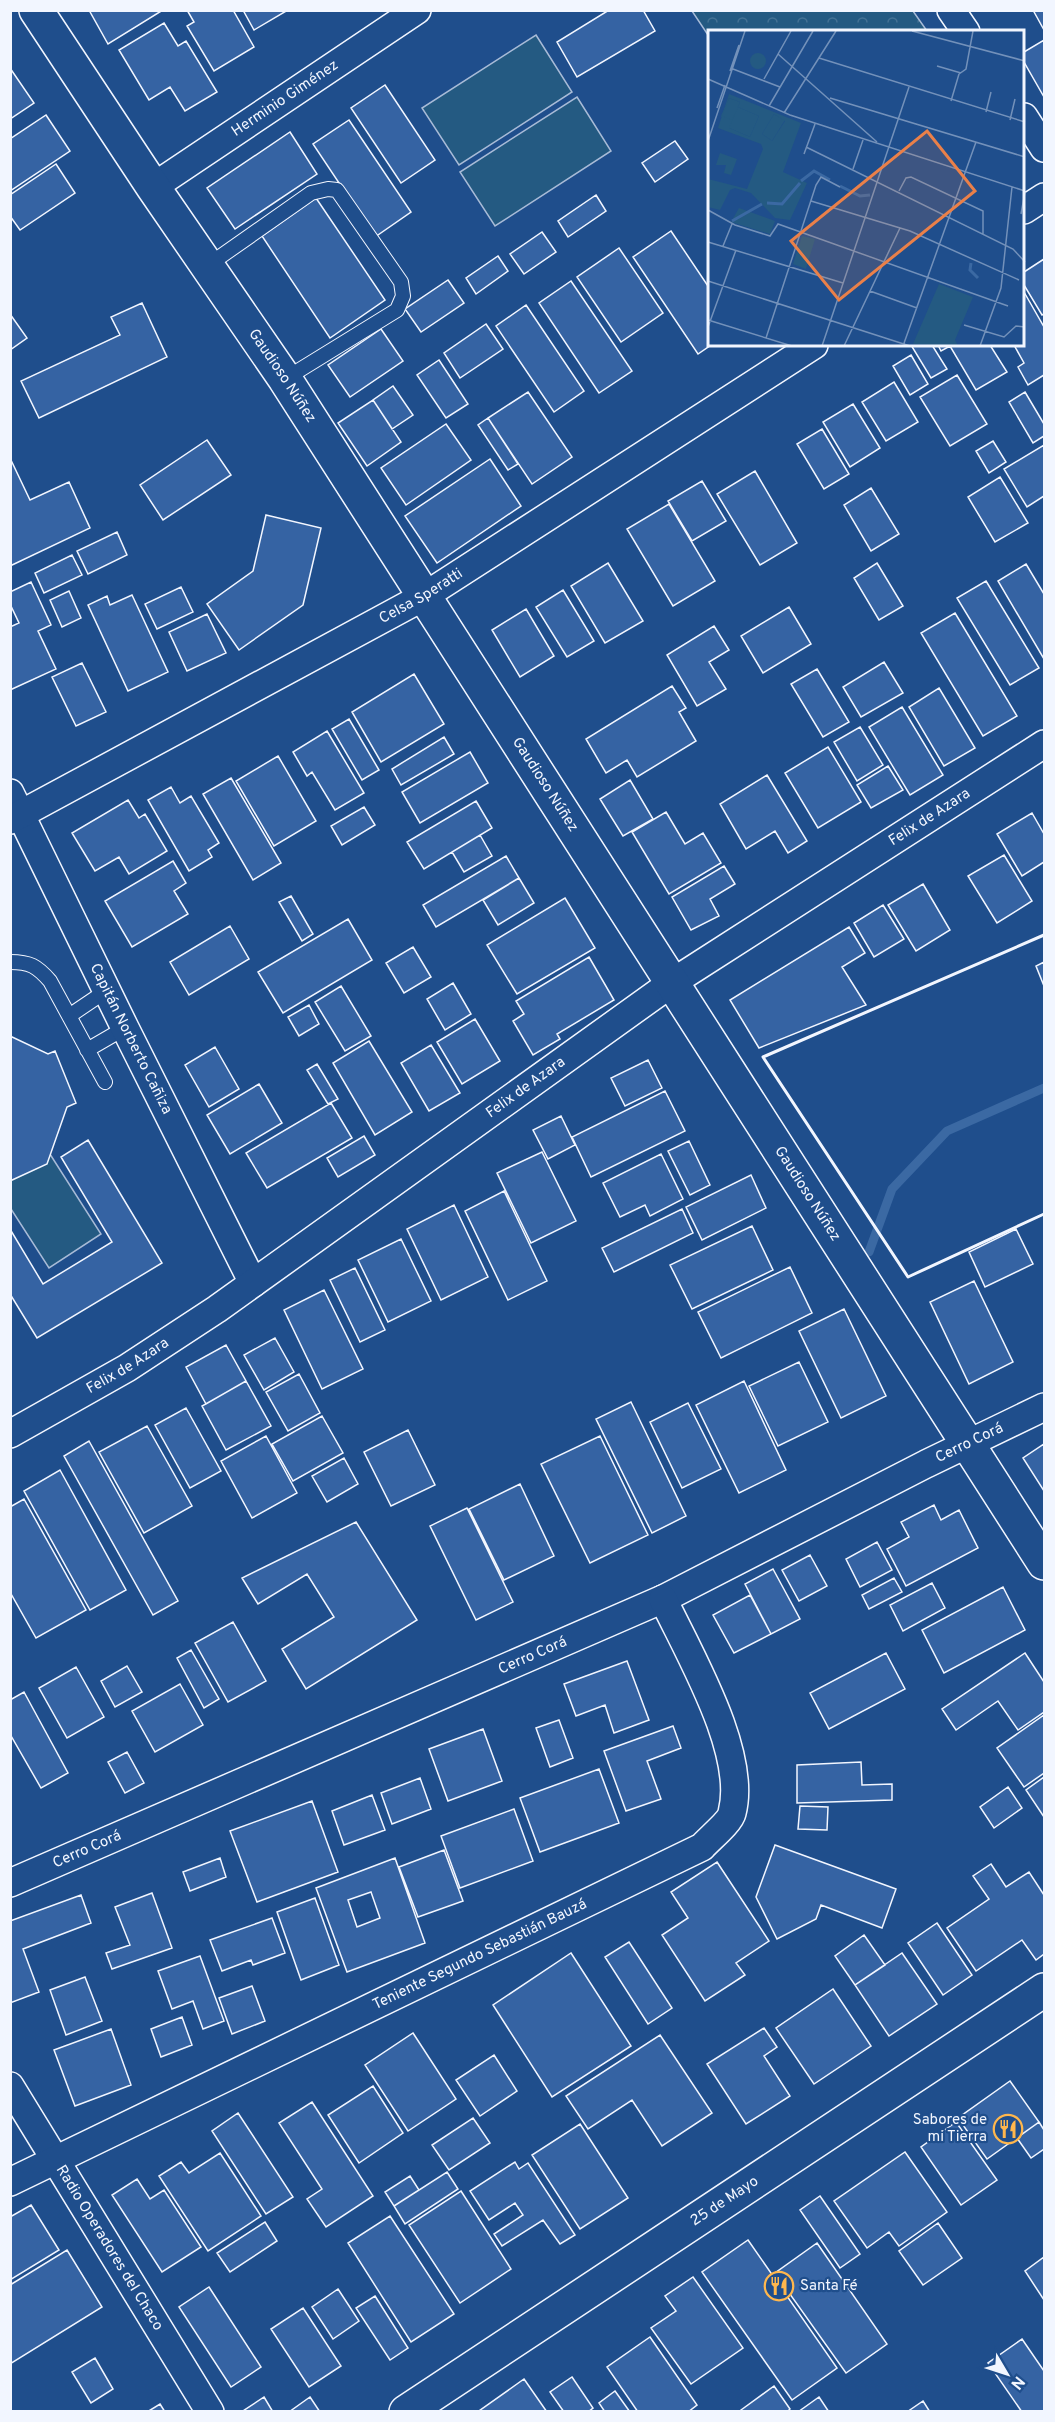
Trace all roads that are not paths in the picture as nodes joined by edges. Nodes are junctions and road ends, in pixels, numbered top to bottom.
1 (36, 10) edge
2 (417, 10) edge
3 (951, 10) edge
4 (965, 30) edge
5 (1025, 120) edge
6 (1044, 148) edge
7 (153, 187) junction
8 (1044, 197) edge
9 (1025, 209) edge
10 (207, 266) junction
11 (812, 346) edge
12 (285, 379) junction
13 (423, 597) junction
14 (1044, 744) edge
15 (14, 809) edge
16 (10, 962) edge
17 (673, 982) junction
18 (106, 991) junction
19 (69, 1016) junction
20 (125, 1028) junction
21 (87, 1050) junction
22 (105, 1082) dead end
23 (253, 1283) junction
24 (1044, 1407) edge
25 (10, 1434) edge
26 (969, 1445) junction
27 (1044, 1563) edge
28 (663, 1599) junction
29 (10, 1883) edge
30 (1044, 1990) edge
31 (10, 2086) edge
32 (56, 2158) junction
33 (10, 2182) edge
34 (210, 2412) edge
35 (406, 2412) edge

1 - 7 street, Gaudioso Núñez
2 - 7 street, Herminio Giménez
3 - 4 street
5 - 6 street
7 - 10 street, Gaudioso Núñez
8 - 9 street
10 - 12 street, Gaudioso Núñez
10 - 12 lane
11 - 13 street, Celsa Speratti
12 - 13 street, Gaudioso Núñez
13 - 15 street, Celsa Speratti
13 - 17 street, Gaudioso Núñez
14 - 17 street, Felix de Azara
15 - 18 street, Capitán Norberto Cañiza
16 - 19 lane
17 - 23 street, Felix de Azara
17 - 26 street, Gaudioso Núñez
18 - 19 lane
18 - 20 street, Capitán Norberto Cañiza
19 - 21 lane
20 - 21 lane
20 - 23 street, Capitán Norberto Cañiza
21 - 22 lane
23 - 25 street, Felix de Azara
24 - 26 street, Cerro Corá
26 - 27 street, Gaudioso Núñez
26 - 28 street, Cerro Corá
28 - 29 street, Cerro Corá
28 - 32 street, Teniente Segundo Sebastián Bauzá
30 - 35 street, 25 de Mayo
31 - 32 street, Radio Operadores del Chaco
32 - 33 street, Teniente Segundo Sebastián Bauzá
32 - 34 street, Radio Operadores del Chaco

